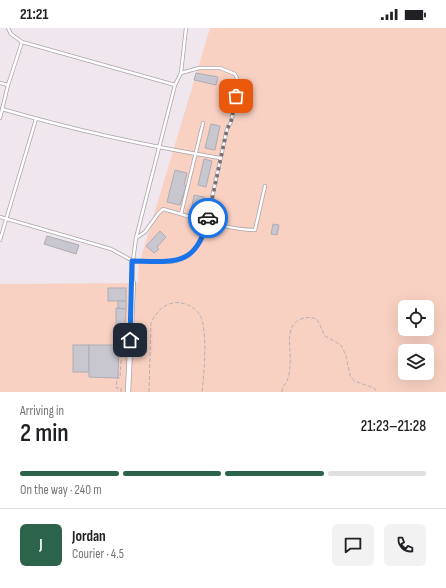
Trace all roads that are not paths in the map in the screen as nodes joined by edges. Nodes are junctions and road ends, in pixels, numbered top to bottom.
1 (8, 28) edge
2 (186, 28) edge
3 (22, 42) junction
4 (180, 73) junction
5 (0, 83) edge
6 (8, 85) junction
7 (175, 85) junction
8 (2, 108) junction
9 (0, 118) edge
10 (36, 119) junction
11 (203, 123) dead end
12 (160, 148) junction
13 (195, 154) junction
14 (220, 158) junction
15 (265, 186) dead end
16 (182, 214) junction
17 (0, 217) edge
18 (7, 220) junction
19 (207, 222) junction
20 (136, 238) junction
21 (0, 240) edge
22 (132, 261) junction
23 (133, 283) joint
24 (128, 392) edge

1 - 3 lane
2 - 4 lane
3 - 6 lane
3 - 7 lane
4 - 7 lane
4 - 14 lane
5 - 6 lane
6 - 8 lane
7 - 12 lane
8 - 9 lane
8 - 10 lane
10 - 12 lane
10 - 18 lane
11 - 13 lane
12 - 13 lane
12 - 20 lane
13 - 14 lane
13 - 16 lane
14 - 19 lane
15 - 19 lane
16 - 19 lane
16 - 20 lane
17 - 18 lane
18 - 21 lane
18 - 22 lane
19 - 22 lane
20 - 22 lane
22 - 23 lane
23 - 24 street

